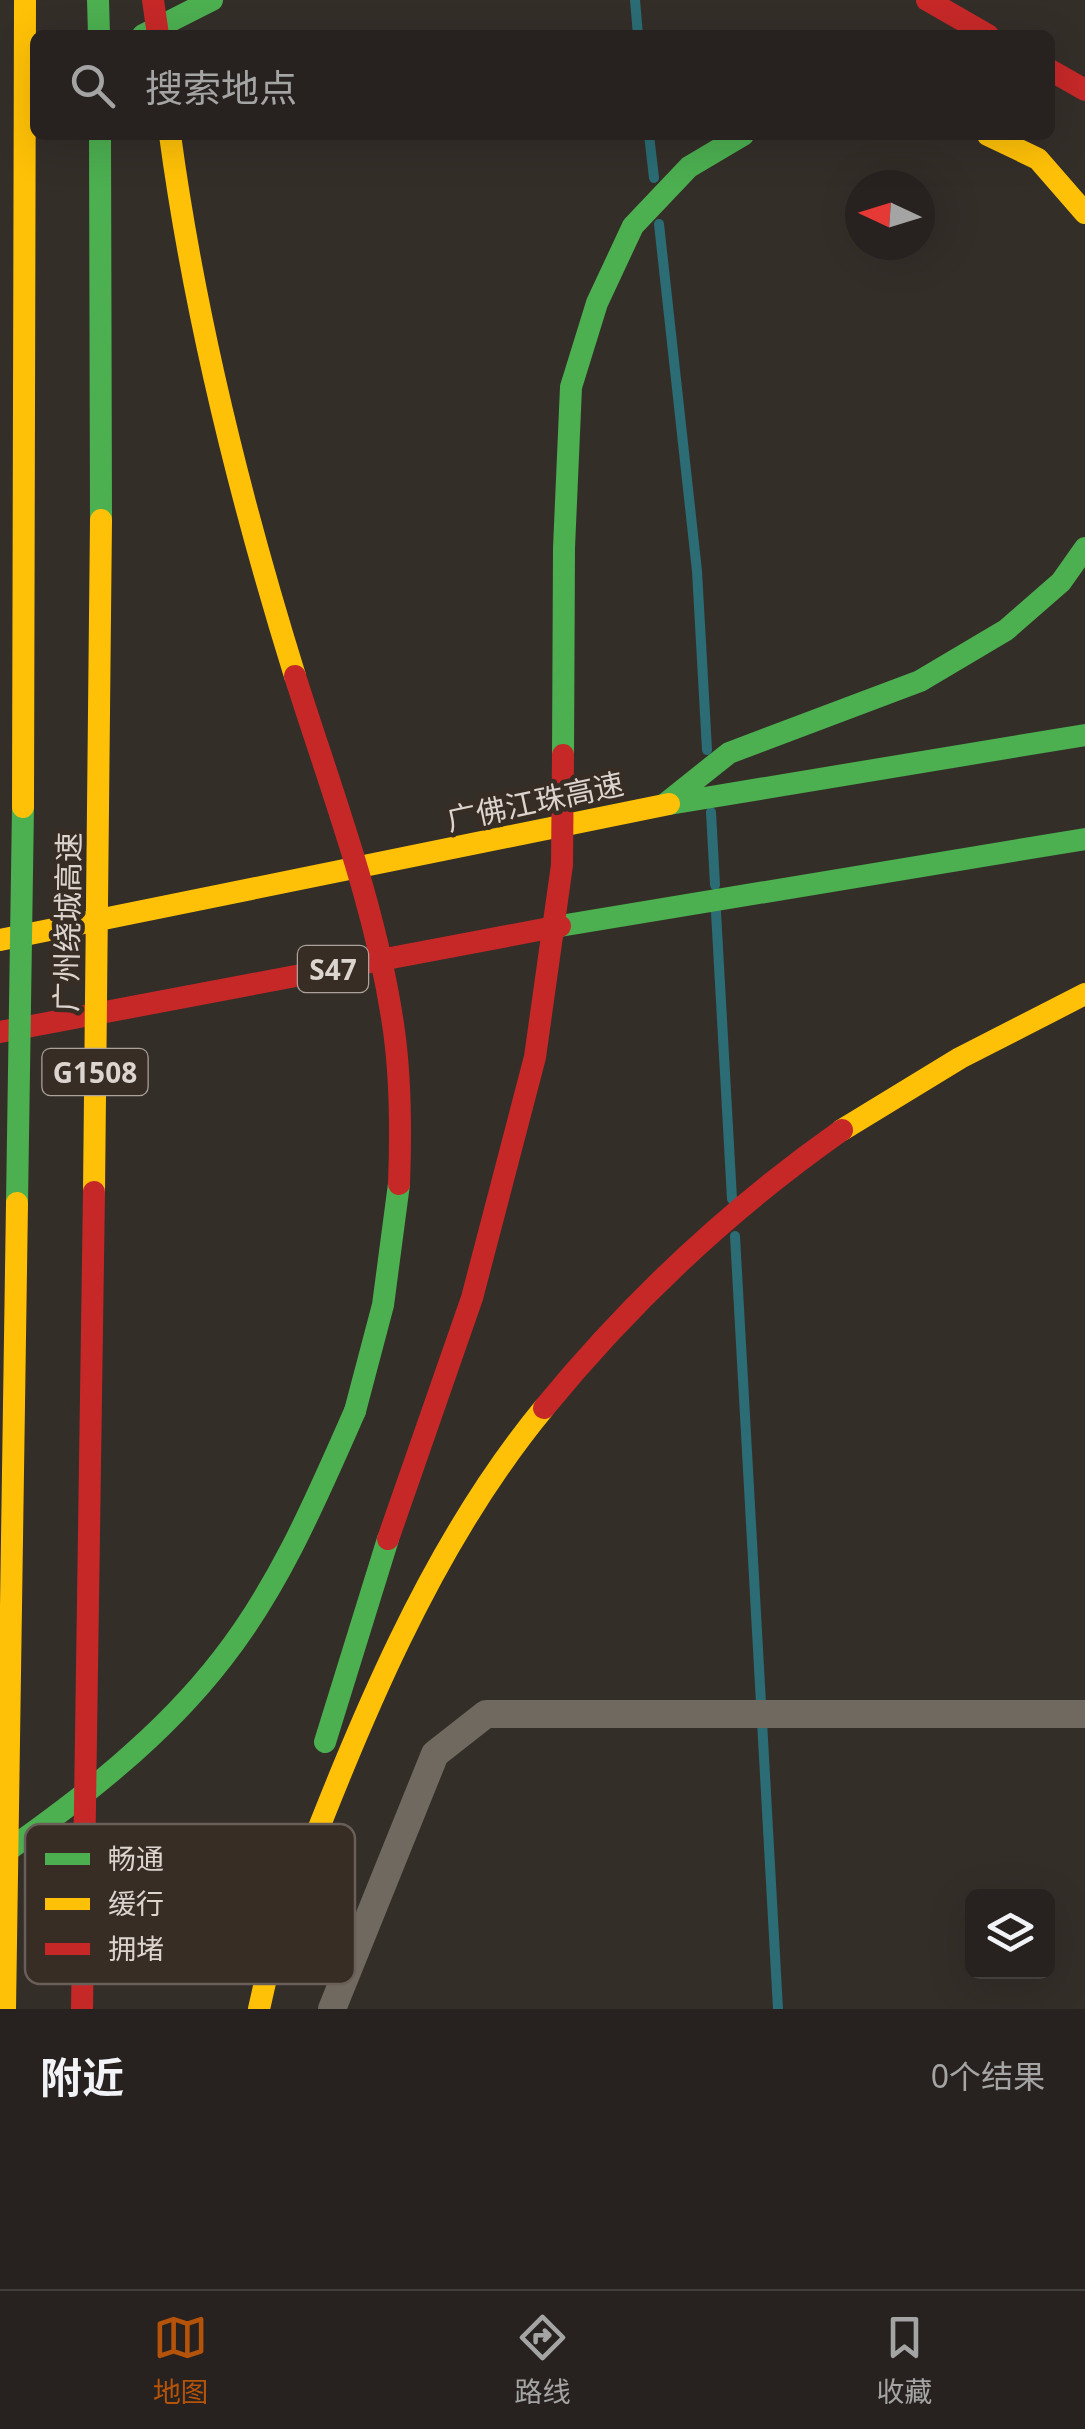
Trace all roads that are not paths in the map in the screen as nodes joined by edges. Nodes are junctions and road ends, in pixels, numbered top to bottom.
1 (25, 0) edge
2 (98, 0) edge
3 (153, 0) edge
4 (212, 0) edge
5 (927, 0) edge
6 (99, 30) edge
7 (153, 30) edge
8 (157, 30) edge
9 (979, 30) edge
10 (1055, 73) edge
11 (1085, 90) edge
12 (30, 108) edge
13 (0, 130) edge
14 (100, 140) edge
15 (171, 140) edge
16 (734, 140) edge
17 (998, 140) edge
18 (1085, 212) edge
19 (1085, 548) edge
20 (1085, 734) edge
21 (664, 806) junction
22 (1085, 839) edge
23 (0, 940) edge
24 (1085, 994) edge
25 (0, 1032) edge
26 (1085, 1714) edge
27 (43, 1824) edge
28 (85, 1824) edge
29 (304, 1824) edge
30 (321, 1824) edge
31 (25, 1837) edge
32 (0, 1856) edge
33 (355, 1952) edge
34 (82, 1984) edge
35 (264, 1984) edge
36 (342, 1984) edge
37 (6, 2009) edge
38 (82, 2009) edge
39 (259, 2009) edge
40 (332, 2009) edge

1 - 37 highway, 广州绕城高速 / G1508, bridge
2 - 6 highway
3 - 8 highway, bridge
4 - 7 highway
5 - 9 highway
10 - 11 highway
12 - 13 highway
14 - 28 highway, 广州绕城高速 / G1508, bridge
15 - 27 highway, bridge
16 - 29 highway, bridge
17 - 18 highway
19 - 21 highway
20 - 21 highway, 广佛江珠高速
21 - 23 highway, 广佛江珠高速
22 - 25 highway, S47
24 - 30 highway
26 - 33 street
31 - 32 highway, bridge
34 - 38 highway, 广州绕城高速 / G1508, bridge
35 - 39 highway
36 - 40 street

